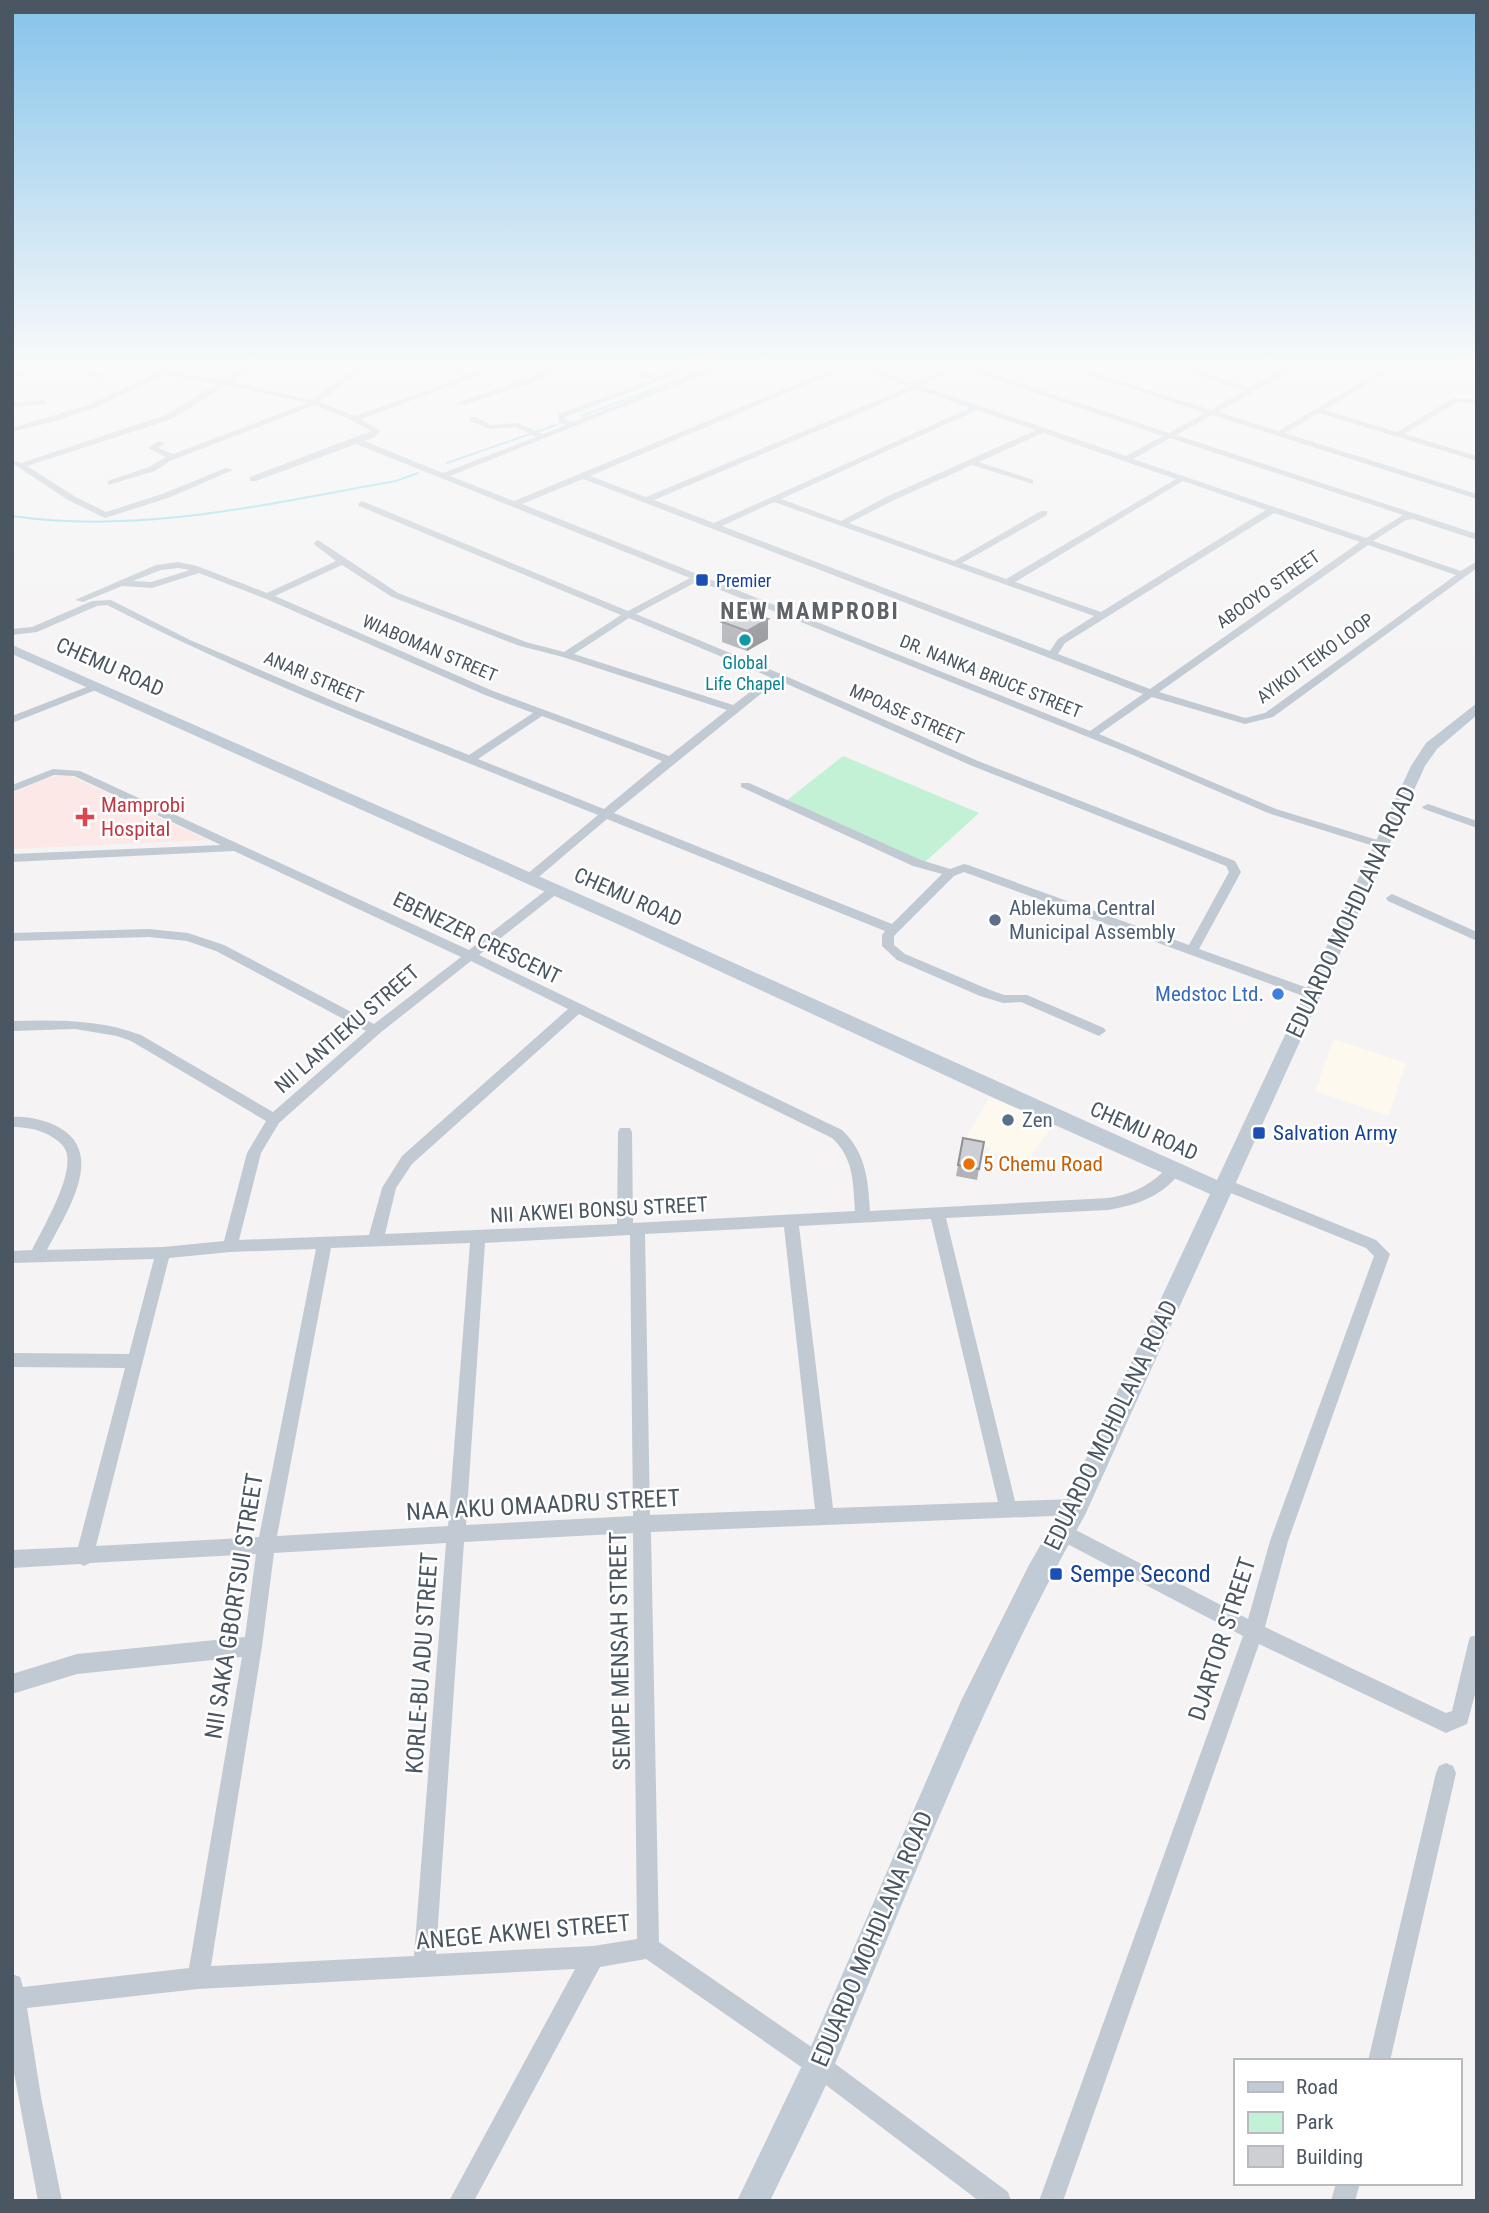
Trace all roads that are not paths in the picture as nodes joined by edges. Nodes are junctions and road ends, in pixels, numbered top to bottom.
1 (27, 470) edge
2 (148, 470) edge
3 (229, 470) dead end
4 (277, 470) edge
5 (428, 470) edge
6 (456, 470) edge
7 (597, 470) edge
8 (718, 470) edge
9 (836, 470) edge
10 (955, 470) edge
11 (996, 470) edge
12 (1155, 470) edge
13 (1275, 470) edge
14 (1393, 470) edge
15 (442, 476) junction
16 (583, 476) junction
17 (253, 479) dead end
18 (1181, 479) junction
19 (1030, 482) dead end
20 (111, 483) dead end
21 (1477, 497) edge
22 (772, 499) junction
23 (645, 501) junction
24 (362, 504) dead end
25 (515, 504) junction
26 (1272, 510) junction
27 (1044, 513) dead end
28 (1413, 516) junction
29 (844, 523) junction
30 (713, 527) junction
31 (1477, 537) edge
32 (1369, 542) junction
33 (318, 543) dead end
34 (342, 562) junction
35 (955, 564) junction
36 (1477, 564) edge
37 (198, 570) junction
38 (1461, 574) junction
39 (698, 577) junction
40 (1008, 582) junction
41 (118, 583) junction
42 (267, 596) junction
43 (629, 614) junction
44 (1102, 616) junction
45 (12, 631) edge
46 (12, 649) edge
47 (566, 655) junction
48 (1052, 655) junction
49 (778, 676) junction
50 (97, 686) junction
51 (1151, 693) junction
52 (1477, 706) edge
53 (734, 709) junction
54 (540, 713) junction
55 (12, 720) edge
56 (1091, 734) junction
57 (470, 759) junction
58 (670, 760) junction
59 (745, 785) dead end
60 (12, 789) edge
61 (1428, 807) dead end
62 (606, 815) junction
63 (1477, 825) edge
64 (1380, 844) junction
65 (234, 848) junction
66 (12, 858) edge
67 (950, 873) junction
68 (530, 878) junction
69 (555, 890) junction
70 (1392, 898) dead end
71 (892, 929) junction
72 (12, 937) edge
73 (1477, 937) edge
74 (1192, 951) junction
75 (468, 955) junction
76 (1311, 995) junction
77 (576, 1009) junction
78 (12, 1026) edge
79 (375, 1030) junction
80 (1099, 1031) dead end
81 (274, 1119) junction
82 (12, 1122) edge
83 (625, 1132) dead end
84 (1176, 1168) junction
85 (1225, 1188) junction
86 (938, 1215) junction
87 (863, 1218) junction
88 (791, 1222) junction
89 (631, 1228) junction
90 (478, 1237) junction
91 (376, 1240) junction
92 (325, 1242) junction
93 (230, 1246) junction
94 (163, 1253) junction
95 (37, 1255) junction
96 (12, 1256) edge
97 (12, 1360) edge
98 (136, 1361) junction
99 (1007, 1508) junction
100 (825, 1516) junction
101 (1069, 1519) junction
102 (642, 1524) junction
103 (456, 1533) junction
104 (266, 1546) junction
105 (84, 1557) junction
106 (12, 1559) edge
107 (1254, 1632) junction
108 (1477, 1644) edge
109 (253, 1646) junction
110 (12, 1684) edge
111 (1446, 1773) dead end
112 (648, 1948) junction
113 (593, 1957) junction
114 (424, 1967) junction
115 (198, 1978) junction
116 (13, 1994) edge
117 (1379, 2059) edge
118 (818, 2065) junction
119 (50, 2201) edge
120 (461, 2201) edge
121 (753, 2201) edge
122 (999, 2201) edge
123 (1051, 2201) edge

1 - 3 street
2 - 20 street
4 - 17 street
5 - 15 street, DR. NANKA BRUCE STREET
6 - 15 street
7 - 16 street
8 - 23 street
9 - 22 street
10 - 29 street
11 - 19 street
12 - 18 street
13 - 28 street
14 - 21 street
15 - 25 street, DR. NANKA BRUCE STREET
16 - 23 street, AYIKOI TEIKO LOOP
16 - 25 street
18 - 26 street
18 - 40 street
22 - 29 street
22 - 30 street
23 - 30 street, AYIKOI TEIKO LOOP
24 - 43 street, MPOASE STREET
25 - 39 street, DR. NANKA BRUCE STREET
26 - 32 street
26 - 44 street
27 - 35 street
28 - 31 street
28 - 32 street, ABOOYO STREET
29 - 35 street
30 - 48 street, AYIKOI TEIKO LOOP
32 - 38 street
32 - 51 street, ABOOYO STREET
33 - 34 street
34 - 42 street
34 - 47 street
35 - 40 street
36 - 38 street, AYIKOI TEIKO LOOP
37 - 41 street
37 - 41 street, WIABOMAN STREET
37 - 42 street, WIABOMAN STREET
38 - 51 street, AYIKOI TEIKO LOOP
39 - 43 street
39 - 56 street, DR. NANKA BRUCE STREET
40 - 44 street
41 - 45 street
42 - 54 street, WIABOMAN STREET
43 - 47 street
43 - 49 street, MPOASE STREET
44 - 48 street
45 - 57 street, ANARI STREET
46 - 50 main road, CHEMU ROAD
47 - 53 street
48 - 51 street, AYIKOI TEIKO LOOP
49 - 53 street
49 - 74 street, MPOASE STREET
50 - 55 street
50 - 68 main road, CHEMU ROAD
51 - 56 street, ABOOYO STREET
52 - 64 main road, EDUARDO MOHDLANA ROAD
53 - 58 street
54 - 57 street
54 - 58 street, WIABOMAN STREET
56 - 64 street, DR. NANKA BRUCE STREET
57 - 62 street, ANARI STREET
58 - 62 street
59 - 67 street
60 - 65 street, EBENEZER CRESCENT
61 - 63 street
62 - 68 street
62 - 71 street, ANARI STREET
64 - 76 main road, EDUARDO MOHDLANA ROAD
65 - 66 street
65 - 75 street, EBENEZER CRESCENT
67 - 71 street
67 - 74 street
68 - 69 main road, CHEMU ROAD
69 - 75 street, NII LANTIEKU STREET
69 - 84 main road, CHEMU ROAD
70 - 73 street
71 - 80 street
72 - 79 street
74 - 76 street
75 - 77 street, EBENEZER CRESCENT
75 - 79 street, NII LANTIEKU STREET
76 - 85 main road, EDUARDO MOHDLANA ROAD
77 - 87 street, EBENEZER CRESCENT
77 - 91 street
78 - 81 street
79 - 81 street, NII LANTIEKU STREET
81 - 93 street, NII LANTIEKU STREET
82 - 95 street
83 - 89 street, SEMPE MENSAH STREET
84 - 85 main road, CHEMU ROAD
84 - 86 street, NII AKWEI BONSU STREET
85 - 101 main road, EDUARDO MOHDLANA ROAD
85 - 107 street, DJARTOR STREET
86 - 87 street, NII AKWEI BONSU STREET
86 - 99 street
87 - 88 street, NII AKWEI BONSU STREET
88 - 89 street, NII AKWEI BONSU STREET
88 - 100 street
89 - 90 street, NII AKWEI BONSU STREET
89 - 102 street, SEMPE MENSAH STREET
90 - 91 street, NII AKWEI BONSU STREET
90 - 103 street, KORLE-BU ADU STREET
91 - 92 street, NII AKWEI BONSU STREET
92 - 93 street, NII AKWEI BONSU STREET
92 - 104 street, NII SAKA GBORTSUI STREET
93 - 94 street, NII AKWEI BONSU STREET
94 - 95 street, NII AKWEI BONSU STREET
94 - 98 street
95 - 96 street, NII AKWEI BONSU STREET
97 - 98 street
98 - 105 street
99 - 100 street, NAA AKU OMAADRU STREET
99 - 101 street, NAA AKU OMAADRU STREET
100 - 102 street, NAA AKU OMAADRU STREET
101 - 107 street, NAA AKU OMAADRU STREET
101 - 118 main road, EDUARDO MOHDLANA ROAD
102 - 103 street, NAA AKU OMAADRU STREET
102 - 112 street, SEMPE MENSAH STREET
103 - 104 street, NAA AKU OMAADRU STREET
103 - 114 street, KORLE-BU ADU STREET
104 - 105 street, NAA AKU OMAADRU STREET
104 - 109 street, NII SAKA GBORTSUI STREET
105 - 106 street, NAA AKU OMAADRU STREET
107 - 108 street, NAA AKU OMAADRU STREET
107 - 123 street, DJARTOR STREET
109 - 110 street
109 - 115 street, NII SAKA GBORTSUI STREET
111 - 117 street
112 - 113 street, ANEGE AKWEI STREET
112 - 118 street, ANEGE AKWEI STREET
113 - 114 street, ANEGE AKWEI STREET
113 - 120 street
114 - 115 street, ANEGE AKWEI STREET
115 - 116 street, ANEGE AKWEI STREET
116 - 119 street
118 - 121 main road, EDUARDO MOHDLANA ROAD
118 - 122 street, ANEGE AKWEI STREET

